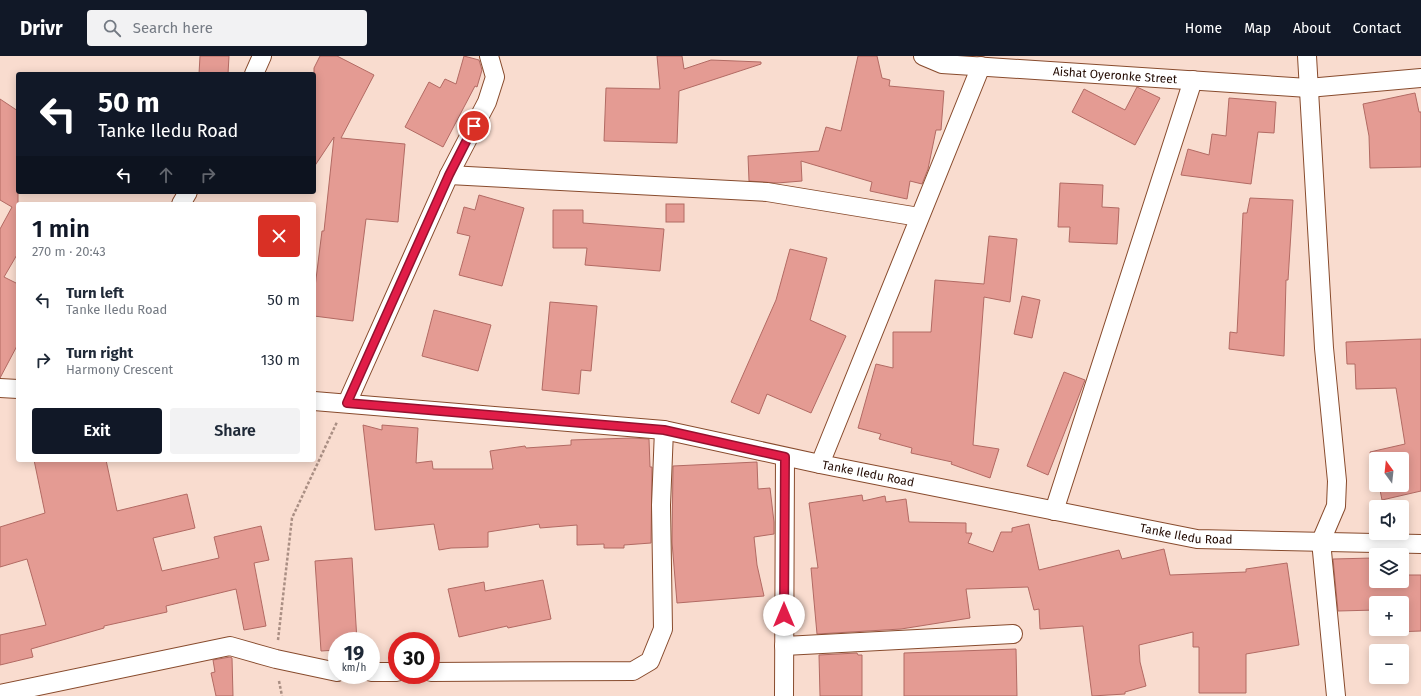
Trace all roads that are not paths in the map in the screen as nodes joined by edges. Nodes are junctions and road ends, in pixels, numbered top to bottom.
1 (262, 56) edge
2 (489, 56) edge
3 (923, 56) edge
4 (1307, 56) edge
5 (981, 66) junction
6 (255, 72) edge
7 (1421, 78) edge
8 (1193, 80) junction
9 (1308, 88) junction
10 (449, 175) junction
11 (919, 217) junction
12 (0, 388) edge
13 (16, 389) edge
14 (316, 401) edge
15 (347, 403) junction
16 (664, 430) junction
17 (785, 457) junction
18 (820, 464) junction
19 (1054, 511) junction
20 (1321, 541) junction
21 (1421, 544) edge
22 (1013, 634) dead end
23 (784, 646) junction
24 (328, 670) edge
25 (440, 672) edge
26 (0, 694) edge
27 (784, 696) edge
28 (1336, 696) edge

1 - 6 street
2 - 10 street
3 - 5 street, Aishat Oyeronke Street
4 - 9 street
5 - 8 street, Aishat Oyeronke Street
5 - 11 street
7 - 9 street, Aishat Oyeronke Street
8 - 9 street, Aishat Oyeronke Street
8 - 19 street
9 - 20 street
10 - 11 street
10 - 15 street
11 - 18 street
12 - 13 street
14 - 15 street, Tanke Iledu Road
15 - 16 street, Tanke Iledu Road
16 - 17 street, Tanke Iledu Road
16 - 25 street
17 - 18 street, Tanke Iledu Road
17 - 23 street
18 - 19 street, Tanke Iledu Road
19 - 20 street, Tanke Iledu Road
20 - 21 street, Tanke Iledu Road
20 - 28 street
22 - 23 street
23 - 27 street
24 - 26 street

